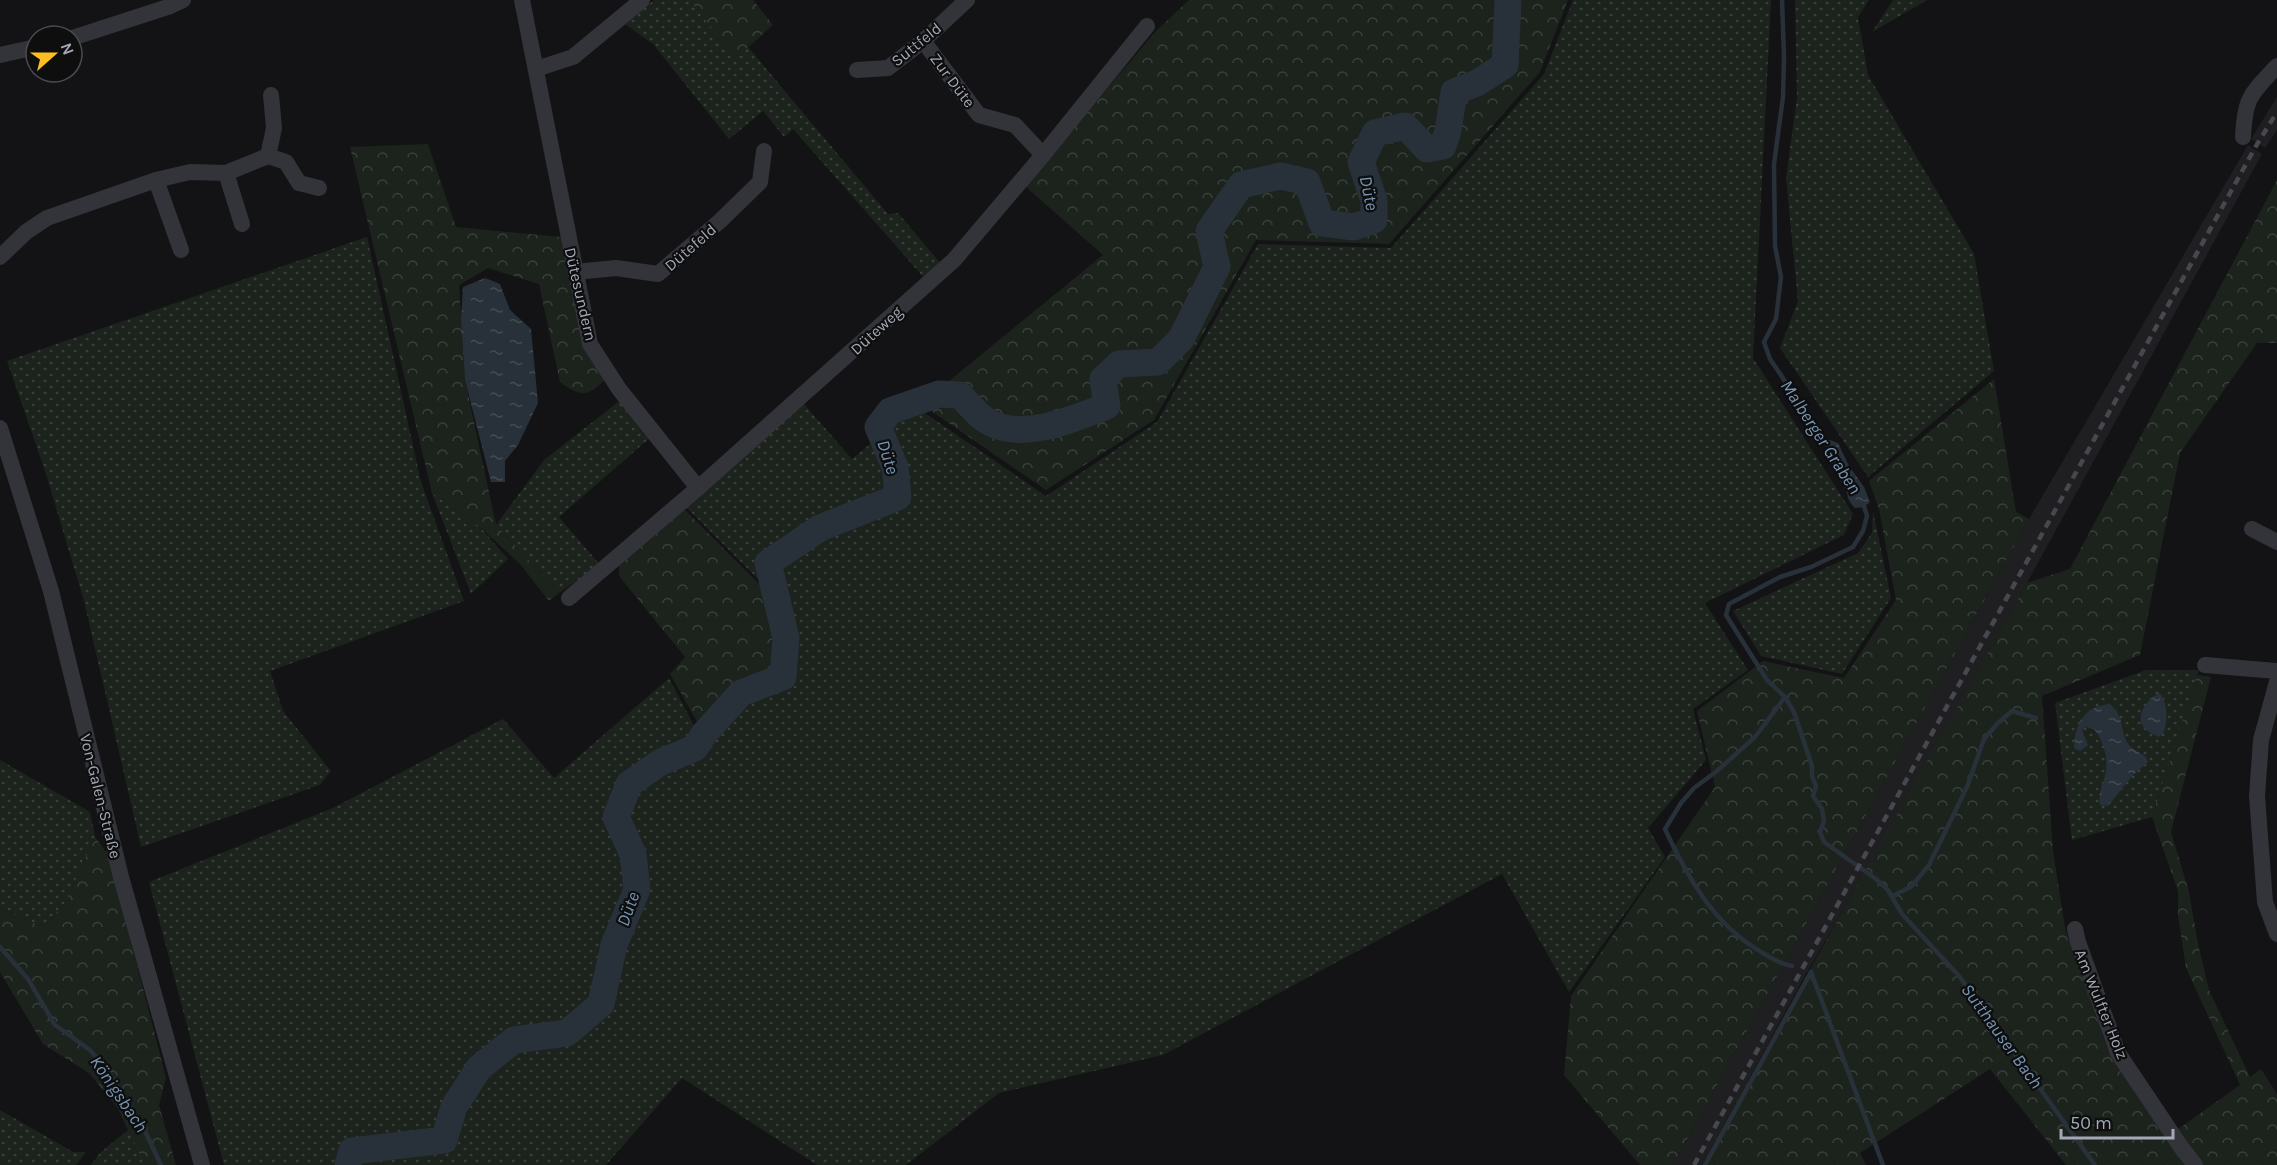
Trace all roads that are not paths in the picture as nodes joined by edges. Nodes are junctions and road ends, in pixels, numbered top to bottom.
1 (183, 0) edge
2 (522, 0) edge
3 (642, 0) edge
4 (967, 0) edge
5 (1148, 26) dead end
6 (84, 34) edge
7 (922, 41) junction
8 (24, 50) edge
9 (0, 55) edge
10 (2277, 66) edge
11 (536, 69) junction
12 (857, 70) dead end
13 (271, 95) dead end
14 (2243, 137) dead end
15 (764, 151) dead end
16 (1043, 155) junction
17 (268, 156) junction
18 (226, 173) junction
19 (156, 180) junction
20 (319, 188) dead end
21 (242, 224) dead end
22 (181, 250) dead end
23 (0, 257) edge
24 (575, 272) junction
25 (0, 428) edge
26 (698, 488) junction
27 (2252, 529) dead end
28 (2277, 542) edge
29 (569, 598) dead end
30 (2205, 665) dead end
31 (2277, 671) edge
32 (2277, 682) edge
33 (2075, 929) dead end
34 (2277, 934) edge
35 (202, 1165) edge
36 (2195, 1165) edge

1 - 6 street
2 - 11 street, Dütesundern
3 - 11 street
4 - 7 street, Suttfeld
5 - 16 street, Düteweg
7 - 12 street, Suttfeld
7 - 16 street, Zur Düte
8 - 9 street
10 - 14 street
11 - 24 street, Dütesundern
13 - 17 street
15 - 24 street, Dütefeld
16 - 26 street, Düteweg
17 - 18 street
17 - 20 street
18 - 19 street
18 - 21 street
19 - 22 street
19 - 23 street
24 - 26 street, Dütesundern
25 - 35 street, Von-Galen-Straße
26 - 29 street, Düteweg
27 - 28 street
30 - 31 street
32 - 34 street
33 - 36 street, Am Wulfter Holz

